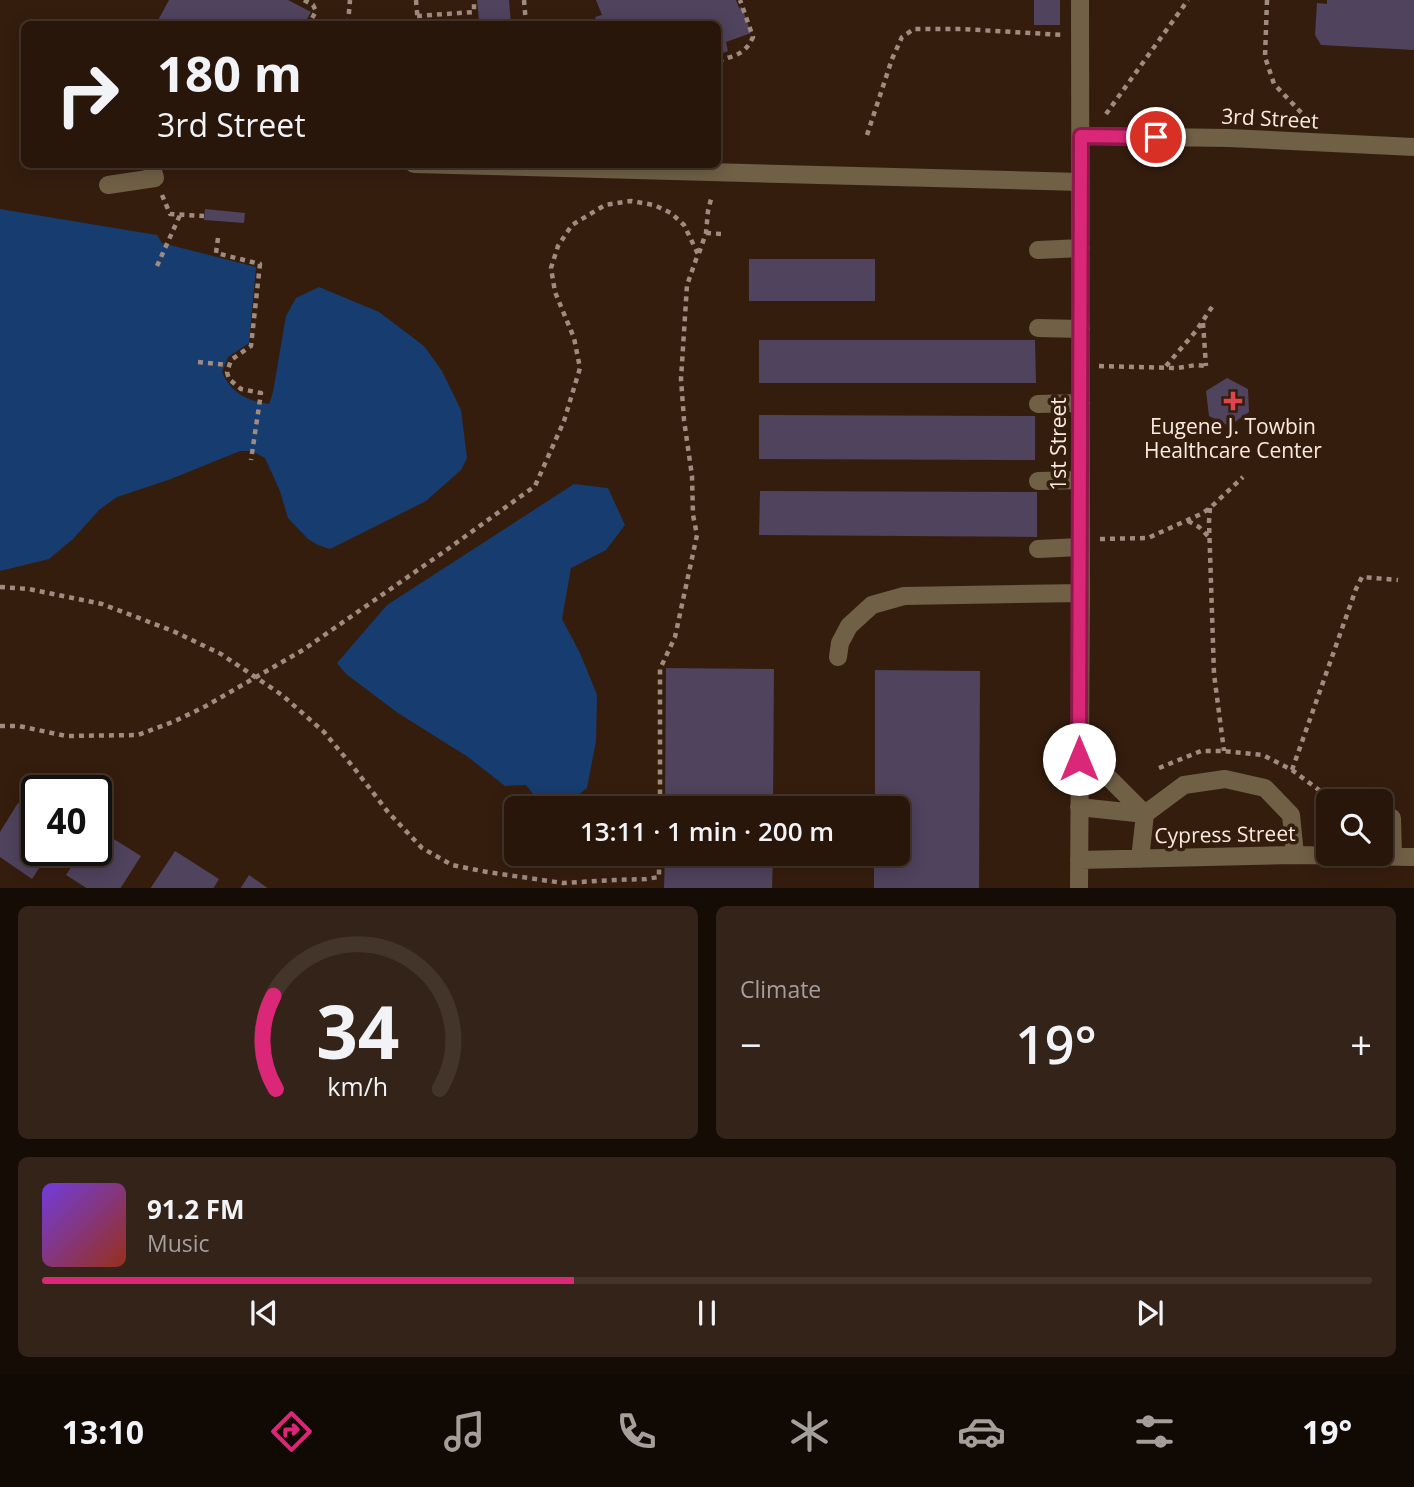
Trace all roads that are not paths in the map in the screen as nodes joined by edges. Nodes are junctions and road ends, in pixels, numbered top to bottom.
1 (1080, 0) edge
2 (1081, 136) junction
3 (1414, 148) edge
4 (562, 168) edge
5 (153, 171) edge
6 (1081, 182) junction
7 (108, 185) dead end
8 (1081, 248) junction
9 (1038, 250) dead end
10 (1038, 328) dead end
11 (1081, 328) junction
12 (1081, 403) junction
13 (1038, 404) dead end
14 (1081, 480) junction
15 (1038, 481) dead end
16 (1080, 547) junction
17 (1038, 549) dead end
18 (1081, 593) junction
19 (838, 657) dead end
20 (1080, 735) junction
21 (1079, 807) junction
22 (1145, 814) junction
23 (1295, 855) junction
24 (1316, 855) edge
25 (1393, 856) edge
26 (1414, 856) edge
27 (1140, 859) junction
28 (1079, 860) junction
29 (1079, 888) edge

1 - 2 street, 1st Street
2 - 3 street, 3rd Street
2 - 6 street, 1st Street
4 - 6 street
5 - 7 street
6 - 8 street, 1st Street
8 - 9 street
8 - 11 street, 1st Street
10 - 11 street
11 - 12 street, 1st Street
12 - 13 street
12 - 14 street, 1st Street
14 - 15 street
14 - 16 street, 1st Street
16 - 17 street
16 - 18 street, 1st Street
18 - 19 street
18 - 20 street, 1st Street
20 - 21 street, 1st Street
20 - 22 street
21 - 22 street
21 - 28 street, 1st Street
22 - 23 street
22 - 27 street
23 - 24 street, Cypress Street
23 - 27 street, Cypress Street
25 - 26 street, Cypress Street
27 - 28 street, Cypress Street
28 - 29 street, 1st Street

